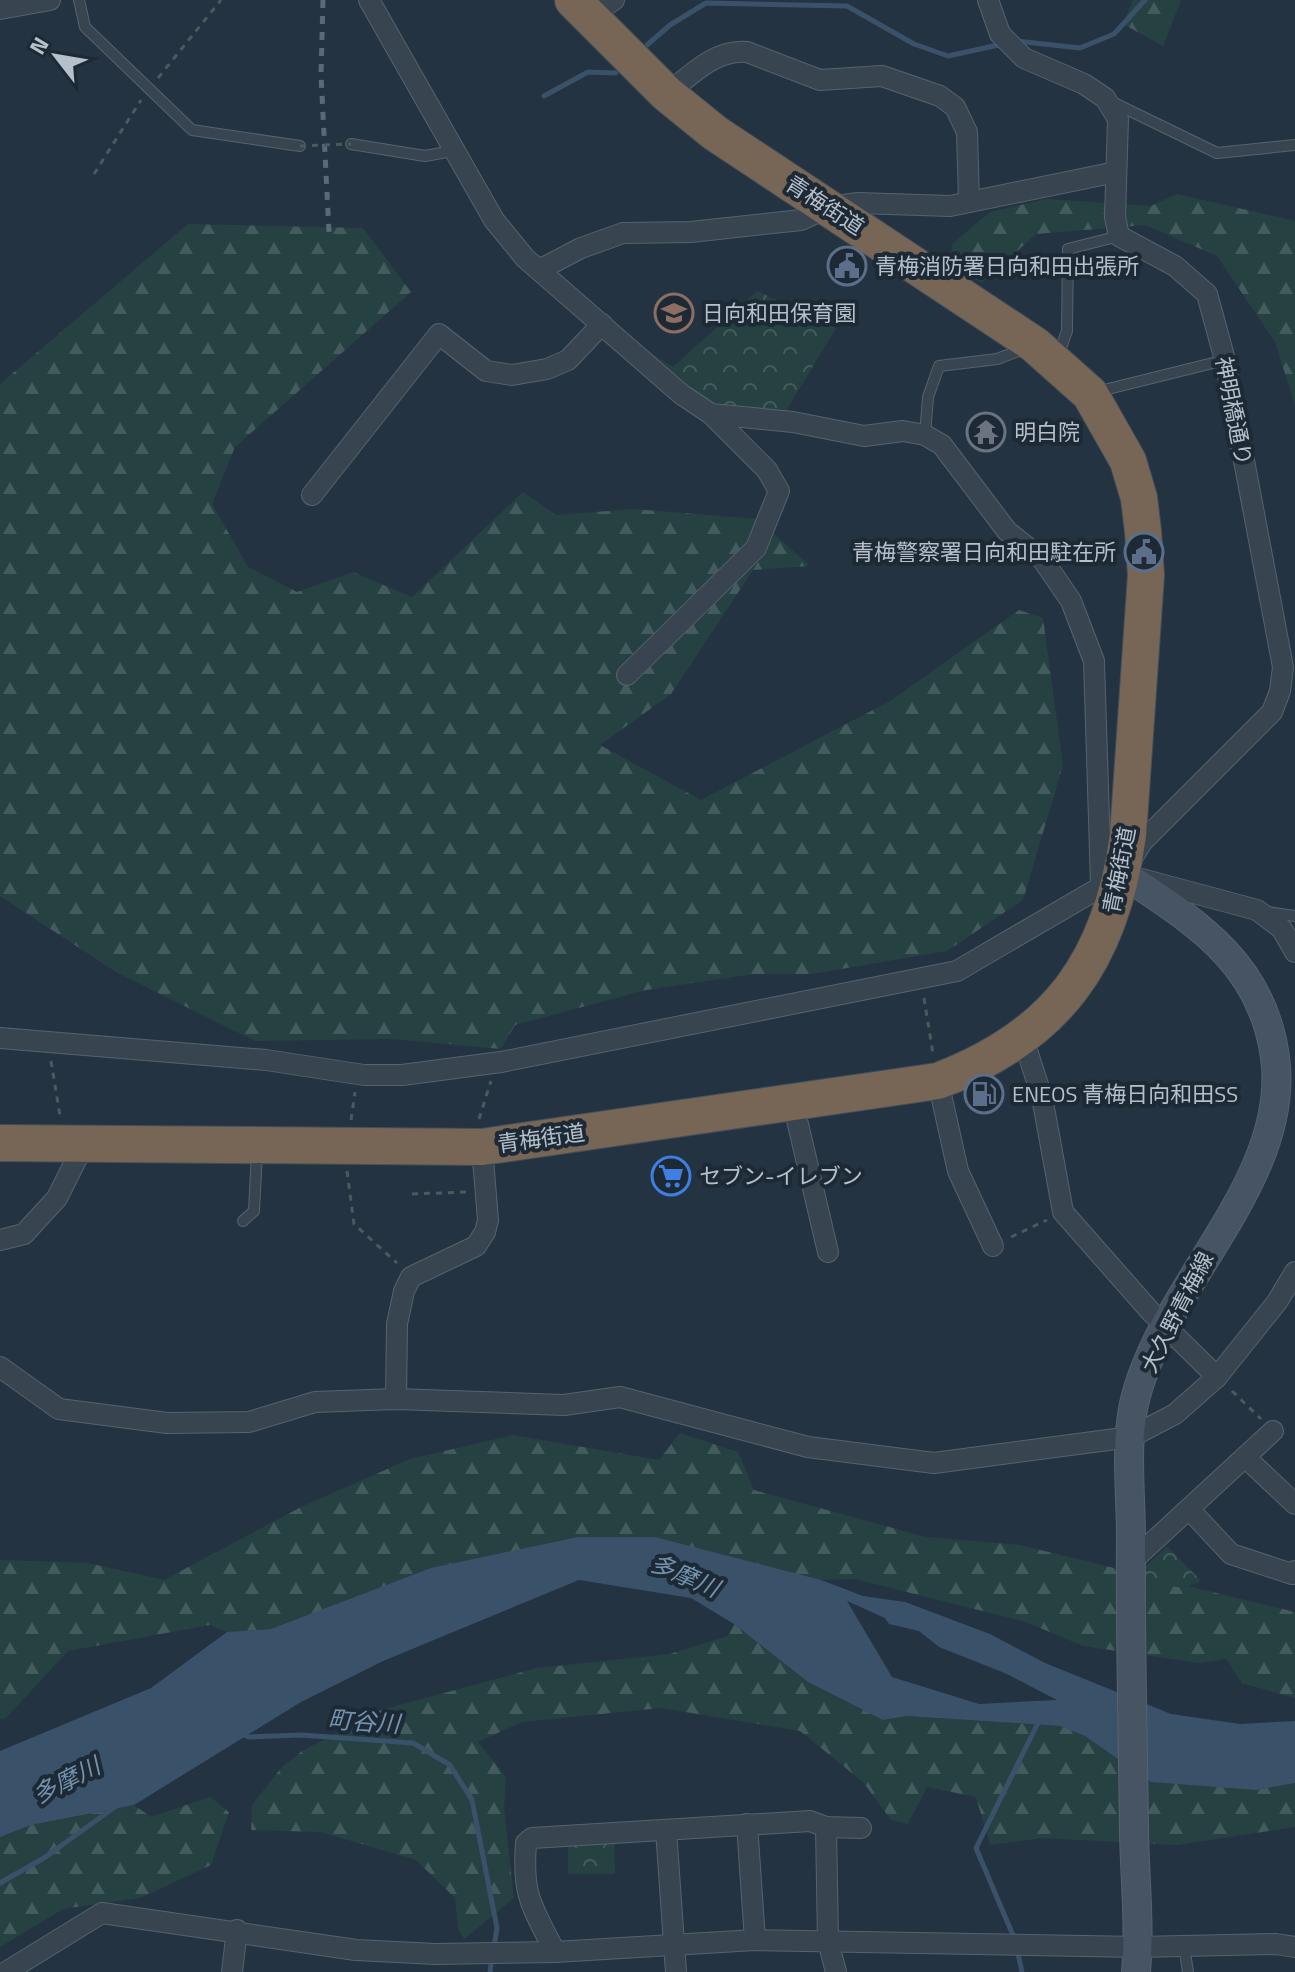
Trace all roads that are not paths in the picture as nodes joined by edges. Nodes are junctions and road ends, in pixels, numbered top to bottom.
1 (50, 0) edge
2 (79, 0) edge
3 (369, 0) edge
4 (988, 0) edge
5 (592, 5) edge
6 (0, 9) edge
7 (667, 94) junction
8 (1105, 98) junction
9 (351, 144) road end
10 (1295, 145) edge
11 (300, 146) road end
12 (452, 151) junction
13 (1116, 172) junction
14 (969, 202) junction
15 (829, 207) junction
16 (1119, 236) junction
17 (539, 270) junction
18 (602, 324) junction
19 (1046, 353) junction
20 (1225, 360) junction
21 (1090, 394) junction
22 (711, 414) junction
23 (925, 435) junction
24 (312, 495) dead end
25 (627, 675) dead end
26 (1112, 879) junction
27 (1257, 910) junction
28 (1295, 916) edge
29 (1295, 952) edge
30 (0, 1038) edge
31 (1023, 1038) junction
32 (938, 1081) junction
33 (793, 1103) junction
34 (0, 1143) edge
35 (75, 1144) junction
36 (257, 1145) junction
37 (482, 1147) junction
38 (243, 1221) dead end
39 (0, 1240) edge
40 (993, 1246) road end
41 (828, 1252) dead end
42 (1295, 1272) edge
43 (1286, 1303) edge
44 (1165, 1327) junction
45 (0, 1367) edge
46 (1217, 1377) junction
47 (396, 1399) junction
48 (1273, 1431) road end
49 (1131, 1437) junction
50 (1245, 1457) junction
51 (1295, 1504) edge
52 (1189, 1509) junction
53 (1131, 1570) junction
54 (1295, 1571) edge
55 (747, 1824) junction
56 (826, 1827) junction
57 (861, 1828) dead end
58 (666, 1830) junction
59 (237, 1930) junction
60 (755, 1940) junction
61 (828, 1941) junction
62 (1183, 1944) junction
63 (674, 1945) junction
64 (1295, 1947) edge
65 (555, 1952) junction
66 (1137, 1960) edge
67 (6, 1972) edge
68 (232, 1972) edge
69 (676, 1972) edge
70 (836, 1972) edge
71 (1188, 1972) edge

1 - 6 street
2 - 11 lane
3 - 12 street
4 - 8 street
5 - 7 highway, 青梅街道
7 - 14 street
7 - 15 highway, 青梅街道
8 - 10 lane
8 - 13 street
9 - 12 lane
12 - 17 street
13 - 14 street
13 - 16 street
14 - 15 street
15 - 17 street
15 - 19 highway, 青梅街道
16 - 19 lane
16 - 20 street, 神明橋通り
17 - 18 street
18 - 22 street
18 - 24 street
19 - 21 highway, 青梅街道
19 - 23 lane
20 - 21 lane
20 - 26 street, 神明橋通り
21 - 26 highway, 青梅街道
22 - 23 street
22 - 25 street
23 - 26 street
26 - 27 street
26 - 30 street
26 - 31 highway, 青梅街道
26 - 44 main road, 大久野青梅線
27 - 28 lane
27 - 29 street
31 - 32 highway, 青梅街道
31 - 44 street
32 - 33 highway, 青梅街道
32 - 40 street
33 - 37 highway, 青梅街道
33 - 41 street
34 - 35 highway, 青梅街道
35 - 36 highway, 青梅街道
35 - 39 street
36 - 37 highway, 青梅街道
36 - 38 lane
37 - 47 street
42 - 43 street
43 - 46 street
44 - 46 street
44 - 49 main road, 大久野青梅線
45 - 47 street
46 - 49 street
47 - 49 street
48 - 50 street
49 - 53 main road, 大久野青梅線
50 - 51 street
50 - 52 street
52 - 53 street
52 - 54 street
53 - 66 main road, 大久野青梅線
55 - 56 street
55 - 58 street
55 - 60 street
56 - 57 street
56 - 61 street
58 - 63 street
58 - 65 street
59 - 65 street
59 - 67 street
59 - 68 street
60 - 61 street
60 - 63 street
61 - 66 street
61 - 70 street
62 - 64 street
62 - 66 street
62 - 71 lane
63 - 65 street
63 - 69 street

